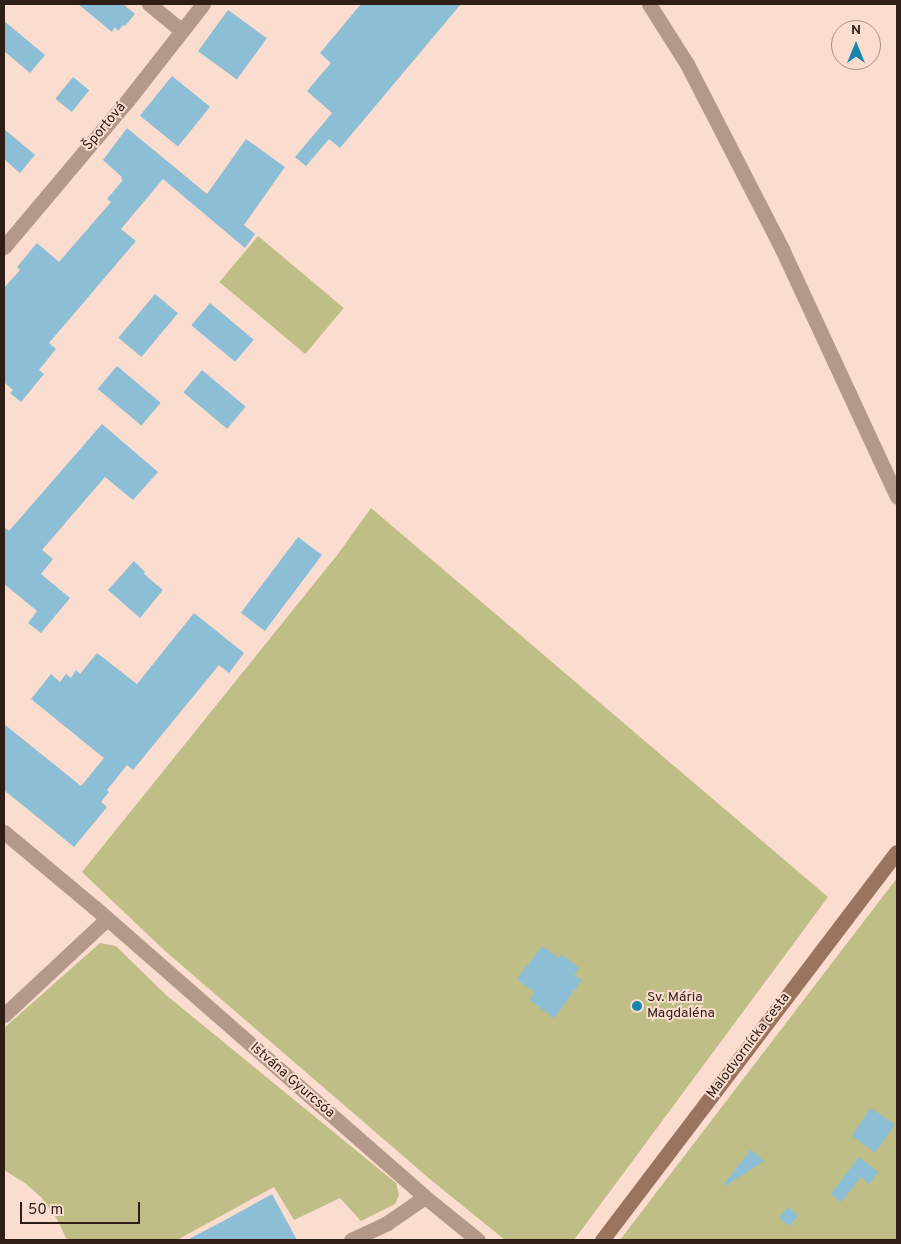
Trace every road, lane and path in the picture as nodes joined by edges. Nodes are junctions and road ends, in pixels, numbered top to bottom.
1 (149, 4) edge
2 (203, 4) edge
3 (649, 4) edge
4 (180, 30) junction
5 (4, 247) edge
6 (897, 496) edge
7 (4, 832) edge
8 (897, 852) edge
9 (107, 919) junction
10 (4, 1016) edge
11 (425, 1197) junction
12 (351, 1240) edge
13 (478, 1240) edge
14 (602, 1240) edge

1 - 4 street
2 - 4 street, Športová
3 - 6 street
4 - 5 street, Športová
7 - 9 street, Istvána Gyurcsóa
8 - 14 street, Malodvornícka cesta
9 - 10 street
9 - 11 street, Istvána Gyurcsóa
11 - 12 street
11 - 13 street, Istvána Gyurcsóa

